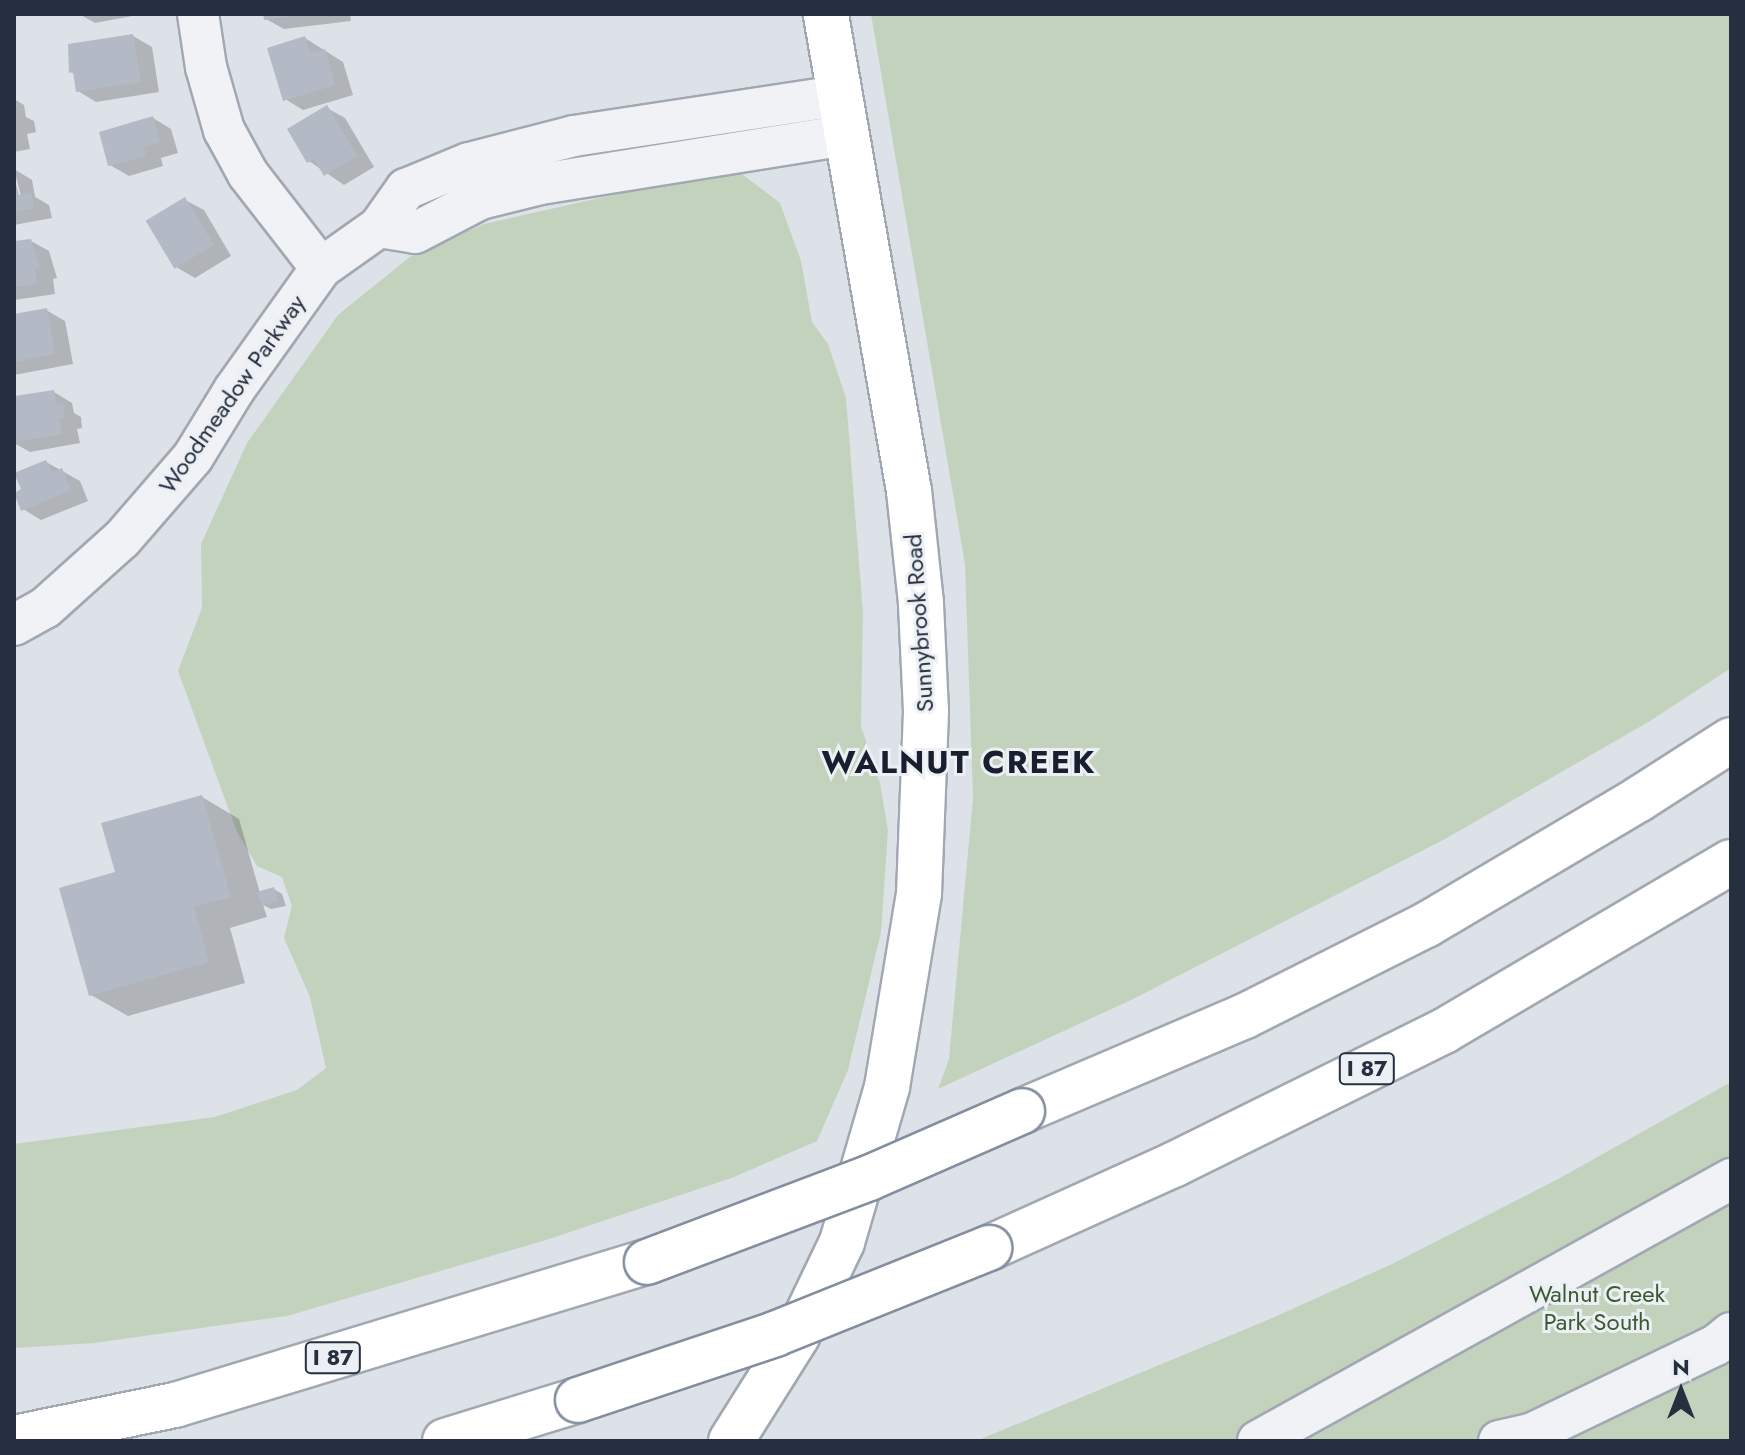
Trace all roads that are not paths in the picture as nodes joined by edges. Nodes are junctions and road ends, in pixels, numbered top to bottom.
1 (198, 14) edge
2 (826, 14) edge
3 (841, 116) junction
4 (574, 136) junction
5 (581, 176) junction
6 (379, 227) junction
7 (321, 268) junction
8 (14, 625) edge
9 (1731, 740) edge
10 (1731, 862) edge
11 (1731, 1179) edge
12 (1731, 1333) edge
13 (14, 1438) edge
14 (445, 1441) edge
15 (731, 1441) edge
16 (1258, 1441) edge
17 (1499, 1441) edge

1 - 7 street
2 - 3 main road, Sunnybrook Road
3 - 4 street, Woodmeadow Parkway
3 - 5 street
3 - 15 main road, Sunnybrook Road
4 - 5 street
4 - 6 street, Woodmeadow Parkway
5 - 6 street
6 - 7 street, Woodmeadow Parkway
7 - 8 street, Woodmeadow Parkway
9 - 13 main road, I 87, bridge
10 - 14 main road, I 87, bridge
11 - 16 street
12 - 17 street

